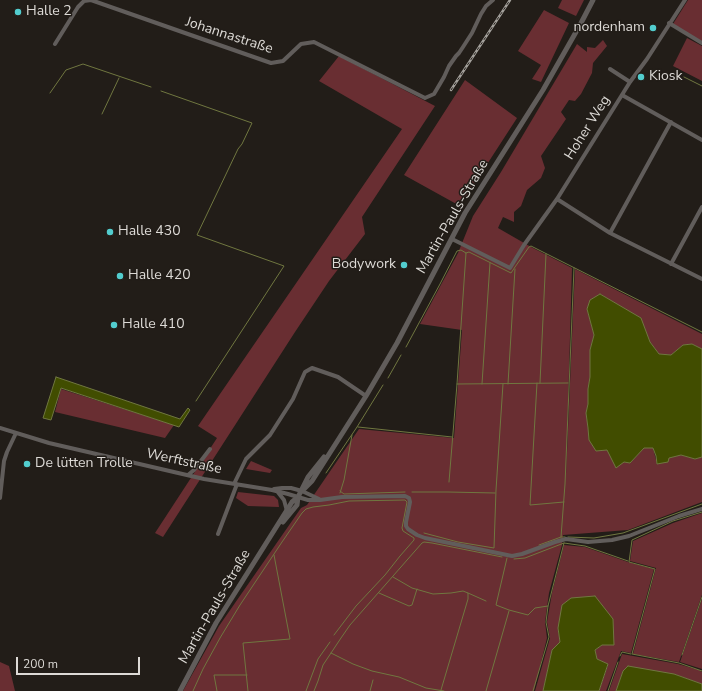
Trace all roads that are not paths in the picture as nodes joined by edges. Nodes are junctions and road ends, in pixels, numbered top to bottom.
1 (493, 0) edge
2 (593, 0) edge
3 (685, 0) edge
4 (669, 23) junction
5 (55, 44) dead end
6 (702, 44) edge
7 (610, 69) dead end
8 (630, 82) junction
9 (622, 95) junction
10 (671, 122) junction
11 (702, 140) edge
12 (557, 199) junction
13 (702, 207) edge
14 (610, 233) junction
15 (452, 239) junction
16 (672, 264) junction
17 (702, 279) edge
18 (366, 396) junction
19 (0, 428) edge
20 (16, 432) junction
21 (210, 449) dead end
22 (188, 475) junction
23 (236, 484) junction
24 (272, 490) junction
25 (277, 491) junction
26 (302, 491) junction
27 (298, 497) junction
28 (0, 498) edge
29 (320, 500) junction
30 (702, 509) edge
31 (287, 511) junction
32 (218, 534) dead end
33 (271, 536) junction
34 (180, 691) edge

1 - 5 street, Johannastraße
2 - 15 street, Martin-Pauls-Straße
3 - 4 street, Hoher Weg
4 - 6 street
4 - 8 street, Hoher Weg
7 - 8 street
8 - 9 street, Hoher Weg
9 - 10 street
9 - 12 street, Hoher Weg
10 - 11 street
10 - 14 street
12 - 14 street
12 - 15 street, Hoher Weg
13 - 16 street
14 - 16 street
15 - 18 street, Martin-Pauls-Straße
16 - 17 street
18 - 23 street
18 - 26 street, Martin-Pauls-Straße
19 - 20 street, Werftstraße
20 - 22 street, Werftstraße
20 - 28 street
21 - 22 street
22 - 23 street, Werftstraße
23 - 24 street, Werftstraße
23 - 32 street
24 - 25 street, Werftstraße
24 - 26 street, Werftstraße
25 - 27 street, Werftstraße
25 - 31 street
26 - 27 street, Martin-Pauls-Straße
26 - 29 street, Werftstraße
27 - 29 street, Werftstraße
27 - 31 street, Martin-Pauls-Straße
27 - 33 street, Martin-Pauls-Straße
29 - 30 street, Werftstraße
31 - 33 street, Martin-Pauls-Straße
33 - 34 street, Martin-Pauls-Straße

